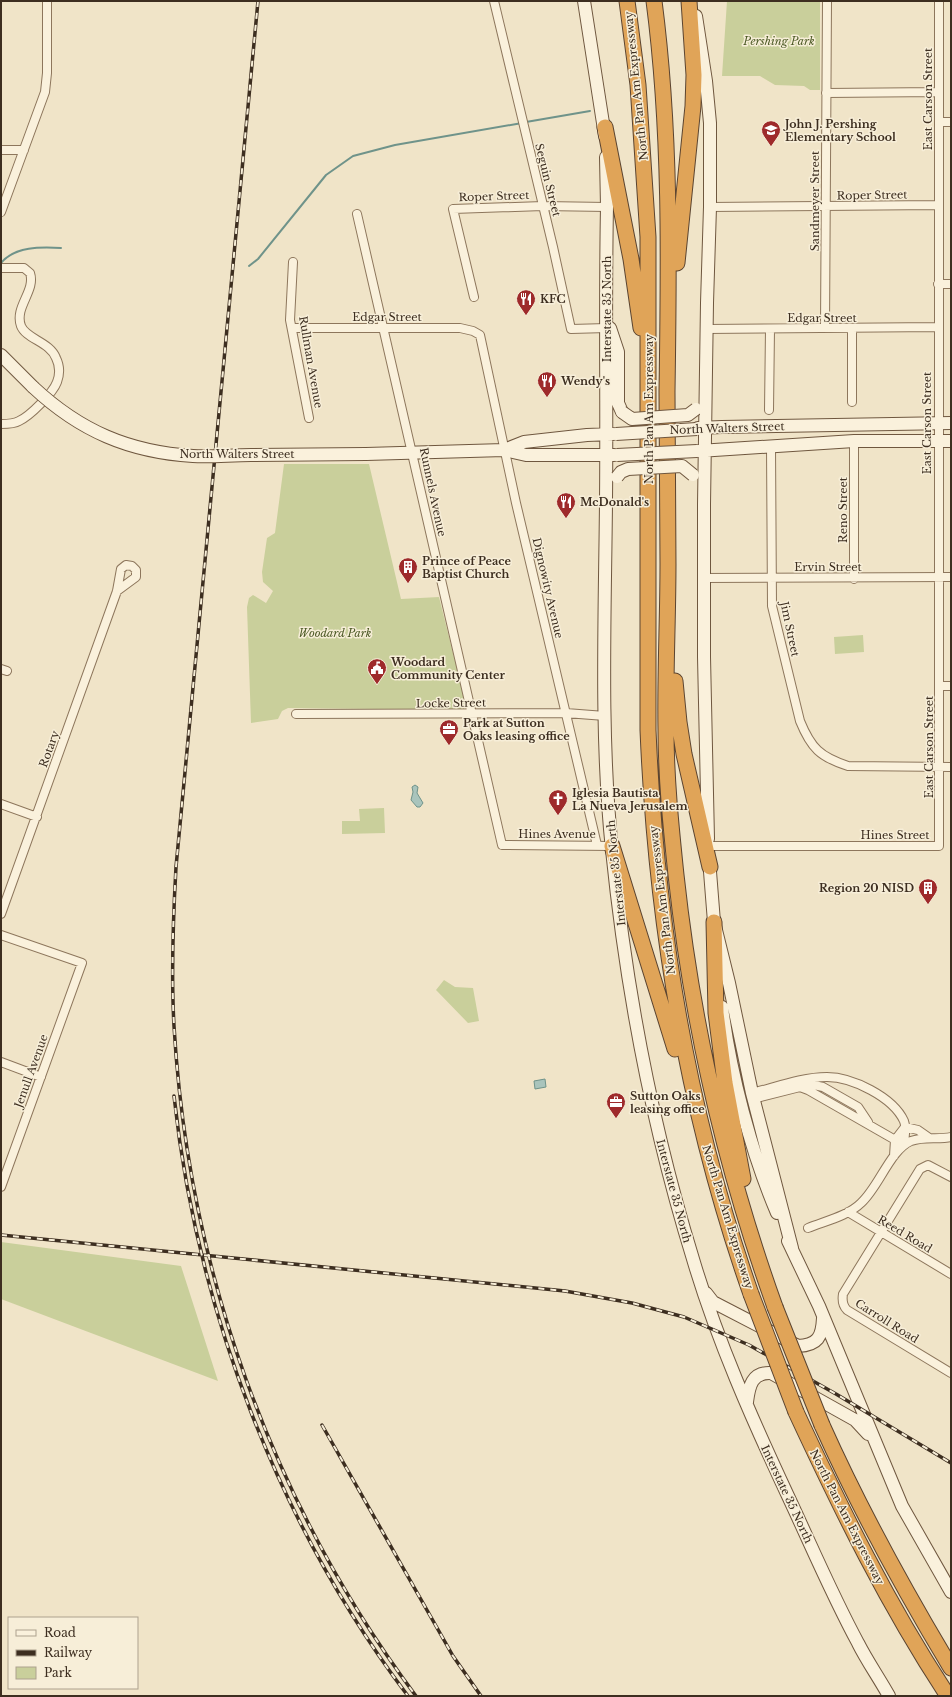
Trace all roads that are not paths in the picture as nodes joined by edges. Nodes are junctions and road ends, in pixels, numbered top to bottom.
1 (47, 1) edge
2 (494, 1) edge
3 (584, 1) edge
4 (689, 1) edge
5 (692, 1) edge
6 (827, 1) edge
7 (938, 2) edge
8 (654, 4) edge
9 (628, 7) edge
10 (939, 92) junction
11 (826, 93) junction
12 (939, 122) junction
13 (951, 122) edge
14 (605, 126) junction
15 (1, 150) edge
16 (24, 150) junction
17 (938, 205) junction
18 (543, 206) junction
19 (826, 206) junction
20 (607, 207) junction
21 (710, 207) junction
22 (1, 212) edge
23 (357, 214) dead end
24 (293, 262) dead end
25 (3, 268) edge
26 (938, 284) junction
27 (951, 284) edge
28 (474, 297) dead end
29 (607, 324) junction
30 (938, 327) junction
31 (292, 328) junction
32 (383, 328) junction
33 (825, 328) junction
34 (706, 329) junction
35 (770, 329) junction
36 (852, 329) junction
37 (480, 335) joint
38 (1, 355) edge
39 (706, 369) junction
40 (852, 402) dead end
41 (648, 410) junction
42 (769, 410) dead end
43 (667, 412) junction
44 (310, 418) dead end
45 (938, 423) junction
46 (951, 423) edge
47 (1, 424) edge
48 (701, 428) junction
49 (611, 434) junction
50 (854, 441) junction
51 (938, 441) junction
52 (951, 441) edge
53 (771, 447) junction
54 (504, 450) junction
55 (701, 451) junction
56 (413, 454) junction
57 (611, 455) junction
58 (606, 498) junction
59 (704, 504) junction
60 (668, 564) junction
61 (951, 577) edge
62 (704, 578) junction
63 (772, 578) junction
64 (939, 578) junction
65 (854, 579) junction
66 (117, 592) dead end
67 (940, 686) junction
68 (951, 686) edge
69 (472, 713) junction
70 (566, 713) junction
71 (296, 714) dead end
72 (605, 716) junction
73 (939, 767) junction
74 (951, 767) edge
75 (1, 804) edge
76 (37, 817) junction
77 (502, 845) joint
78 (604, 845) junction
79 (709, 846) junction
80 (939, 846) joint
81 (710, 867) junction
82 (1, 914) edge
83 (714, 922) junction
84 (1, 935) edge
85 (1, 1062) edge
86 (41, 1077) junction
87 (752, 1096) junction
88 (905, 1127) junction
89 (928, 1137) junction
90 (951, 1137) edge
91 (895, 1140) junction
92 (904, 1145) junction
93 (894, 1156) junction
94 (951, 1177) edge
95 (2, 1184) edge
96 (848, 1212) junction
97 (808, 1228) dead end
98 (881, 1232) junction
99 (734, 1244) junction
100 (792, 1248) junction
101 (951, 1274) edge
102 (767, 1286) junction
103 (704, 1290) junction
104 (823, 1317) junction
105 (951, 1373) edge
106 (747, 1402) junction
107 (874, 1441) junction
108 (951, 1592) edge
109 (951, 1668) edge
110 (947, 1693) edge
111 (889, 1696) edge

1 - 16 street
2 - 18 street, Seguin Street
3 - 14 main road, Interstate 35 North
4 - 43 highway
5 - 21 main road
6 - 11 street, Sandmeyer Street
7 - 10 street, East Carson Street
8 - 43 highway, North Pan Am Expressway
9 - 41 highway, North Pan Am Expressway
10 - 11 street
10 - 12 street, East Carson Street
11 - 19 street, Sandmeyer Street
12 - 13 street
12 - 17 street, East Carson Street
14 - 20 main road, Interstate 35 North
14 - 41 highway
15 - 16 street
16 - 22 street
17 - 19 street, Roper Street
17 - 26 street, East Carson Street
18 - 20 street, Roper Street
18 - 28 street, Roper Street
18 - 29 street, Seguin Street
19 - 21 street, Roper Street
19 - 33 street, Sandmeyer Street
20 - 29 main road, Interstate 35 North
21 - 34 main road
23 - 32 street, Runnels Avenue
24 - 31 street, Rullman Avenue
25 - 47 street
26 - 27 street
26 - 30 street, East Carson Street
29 - 39 main road, bridge
29 - 49 main road, Interstate 35 North
30 - 36 street, Edgar Street
30 - 45 street, East Carson Street
31 - 32 street, Edgar Street
31 - 44 street, Rullman Avenue
32 - 37 street, Edgar Street
32 - 56 street, Runnels Avenue
33 - 35 street, Edgar Street
33 - 36 street, Edgar Street
34 - 35 street, Edgar Street
34 - 39 main road
35 - 42 street
36 - 40 street
37 - 54 street, Dignowity Avenue
38 - 56 main road, North Walters Street, bridge
39 - 48 main road
41 - 99 highway, North Pan Am Expressway
43 - 60 highway, North Pan Am Expressway
45 - 46 main road, North Walters Street
45 - 48 main road, North Walters Street
45 - 51 street, East Carson Street
48 - 49 main road, North Walters Street, bridge
48 - 55 main road
49 - 54 main road, North Walters Street
49 - 57 main road, Interstate 35 North
50 - 51 main road, North Walters Street
50 - 53 main road, North Walters Street
50 - 65 street, Reno Street
51 - 52 main road, North Walters Street
51 - 64 street, East Carson Street
53 - 55 main road, North Walters Street
53 - 63 street, Jim Street
54 - 56 main road, North Walters Street
54 - 57 main road, North Walters Street
54 - 70 street, Dignowity Avenue
55 - 57 main road, North Walters Street, bridge
55 - 59 main road
56 - 69 street, Runnels Avenue
57 - 58 main road, Interstate 35 North
58 - 59 main road, bridge
58 - 72 main road, Interstate 35 North
59 - 62 main road
60 - 81 highway
60 - 102 highway, North Pan Am Expressway
61 - 64 street, Ervin Street
62 - 63 street, Ervin Street
62 - 79 main road
63 - 65 street, Ervin Street
63 - 73 street, Jim Street
64 - 65 street, Ervin Street
64 - 67 street, East Carson Street
66 - 76 street, Rotary
67 - 68 street
67 - 73 street, East Carson Street
69 - 70 street, Locke Street
69 - 71 street, Locke Street
69 - 77 street, Runnels Avenue
70 - 72 street, Locke Street
70 - 78 street, Dignowity Avenue
72 - 78 main road, Interstate 35 North
73 - 74 street, Jim Street
73 - 80 street, East Carson Street
75 - 76 street
76 - 82 street, Rotary
77 - 78 street, Hines Avenue
78 - 99 highway
78 - 103 main road, Interstate 35 North
79 - 80 street, Hines Street
79 - 81 main road
81 - 83 main road
83 - 87 main road
83 - 100 main road
83 - 102 highway
84 - 86 street, Jenull Avenue
85 - 86 street
86 - 95 street, Jenull Avenue
87 - 88 street
87 - 91 street
87 - 100 main road
88 - 89 street
88 - 91 street
88 - 92 street
89 - 90 street
89 - 92 street
91 - 92 street
91 - 93 street
92 - 93 street
93 - 96 street
94 - 98 street
96 - 97 street
96 - 98 street, Reed Road
98 - 101 street, Reed Road
98 - 105 street, Carroll Road
99 - 110 highway, North Pan Am Expressway, bridge
100 - 104 main road
102 - 109 highway, North Pan Am Expressway, bridge
103 - 104 main road
103 - 106 main road, Interstate 35 North
104 - 107 main road
106 - 107 main road
106 - 111 main road, Interstate 35 North
107 - 108 main road

